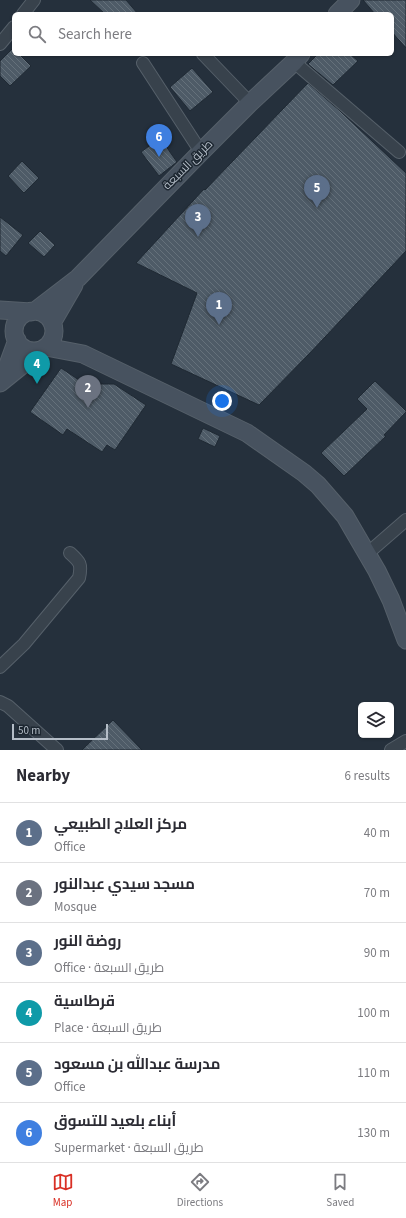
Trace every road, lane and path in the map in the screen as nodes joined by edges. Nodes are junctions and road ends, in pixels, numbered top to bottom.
1 (34, 0) edge
2 (351, 0) edge
3 (25, 12) edge
4 (339, 12) edge
5 (12, 29) edge
6 (0, 44) edge
7 (205, 56) edge
8 (298, 58) edge
9 (143, 63) dead end
10 (250, 103) junction
11 (201, 152) junction
12 (399, 152) dead end
13 (78, 278) junction
14 (0, 310) edge
15 (33, 311) junction
16 (53, 325) junction
17 (0, 326) edge
18 (16, 338) junction
19 (44, 348) junction
20 (83, 354) junction
21 (1, 383) edge
22 (406, 520) edge
23 (70, 553) dead end
24 (368, 553) junction
25 (406, 640) edge
26 (0, 667) edge
27 (0, 702) edge
28 (406, 741) edge
29 (57, 750) edge
30 (392, 750) edge

1 - 3 street
2 - 4 street
5 - 6 street
7 - 10 street
8 - 10 street, طريق السبعة
8 - 12 street
9 - 11 street
10 - 11 street, طريق السبعة
11 - 13 street, طريق السبعة
13 - 15 street
13 - 16 street
14 - 15 street
15 - 16 street
15 - 18 street
16 - 19 street
16 - 20 street
17 - 18 street
18 - 19 street
18 - 21 street
19 - 20 street
19 - 21 street
20 - 24 street
22 - 24 street
23 - 26 street
24 - 25 street
27 - 29 street
28 - 30 street

